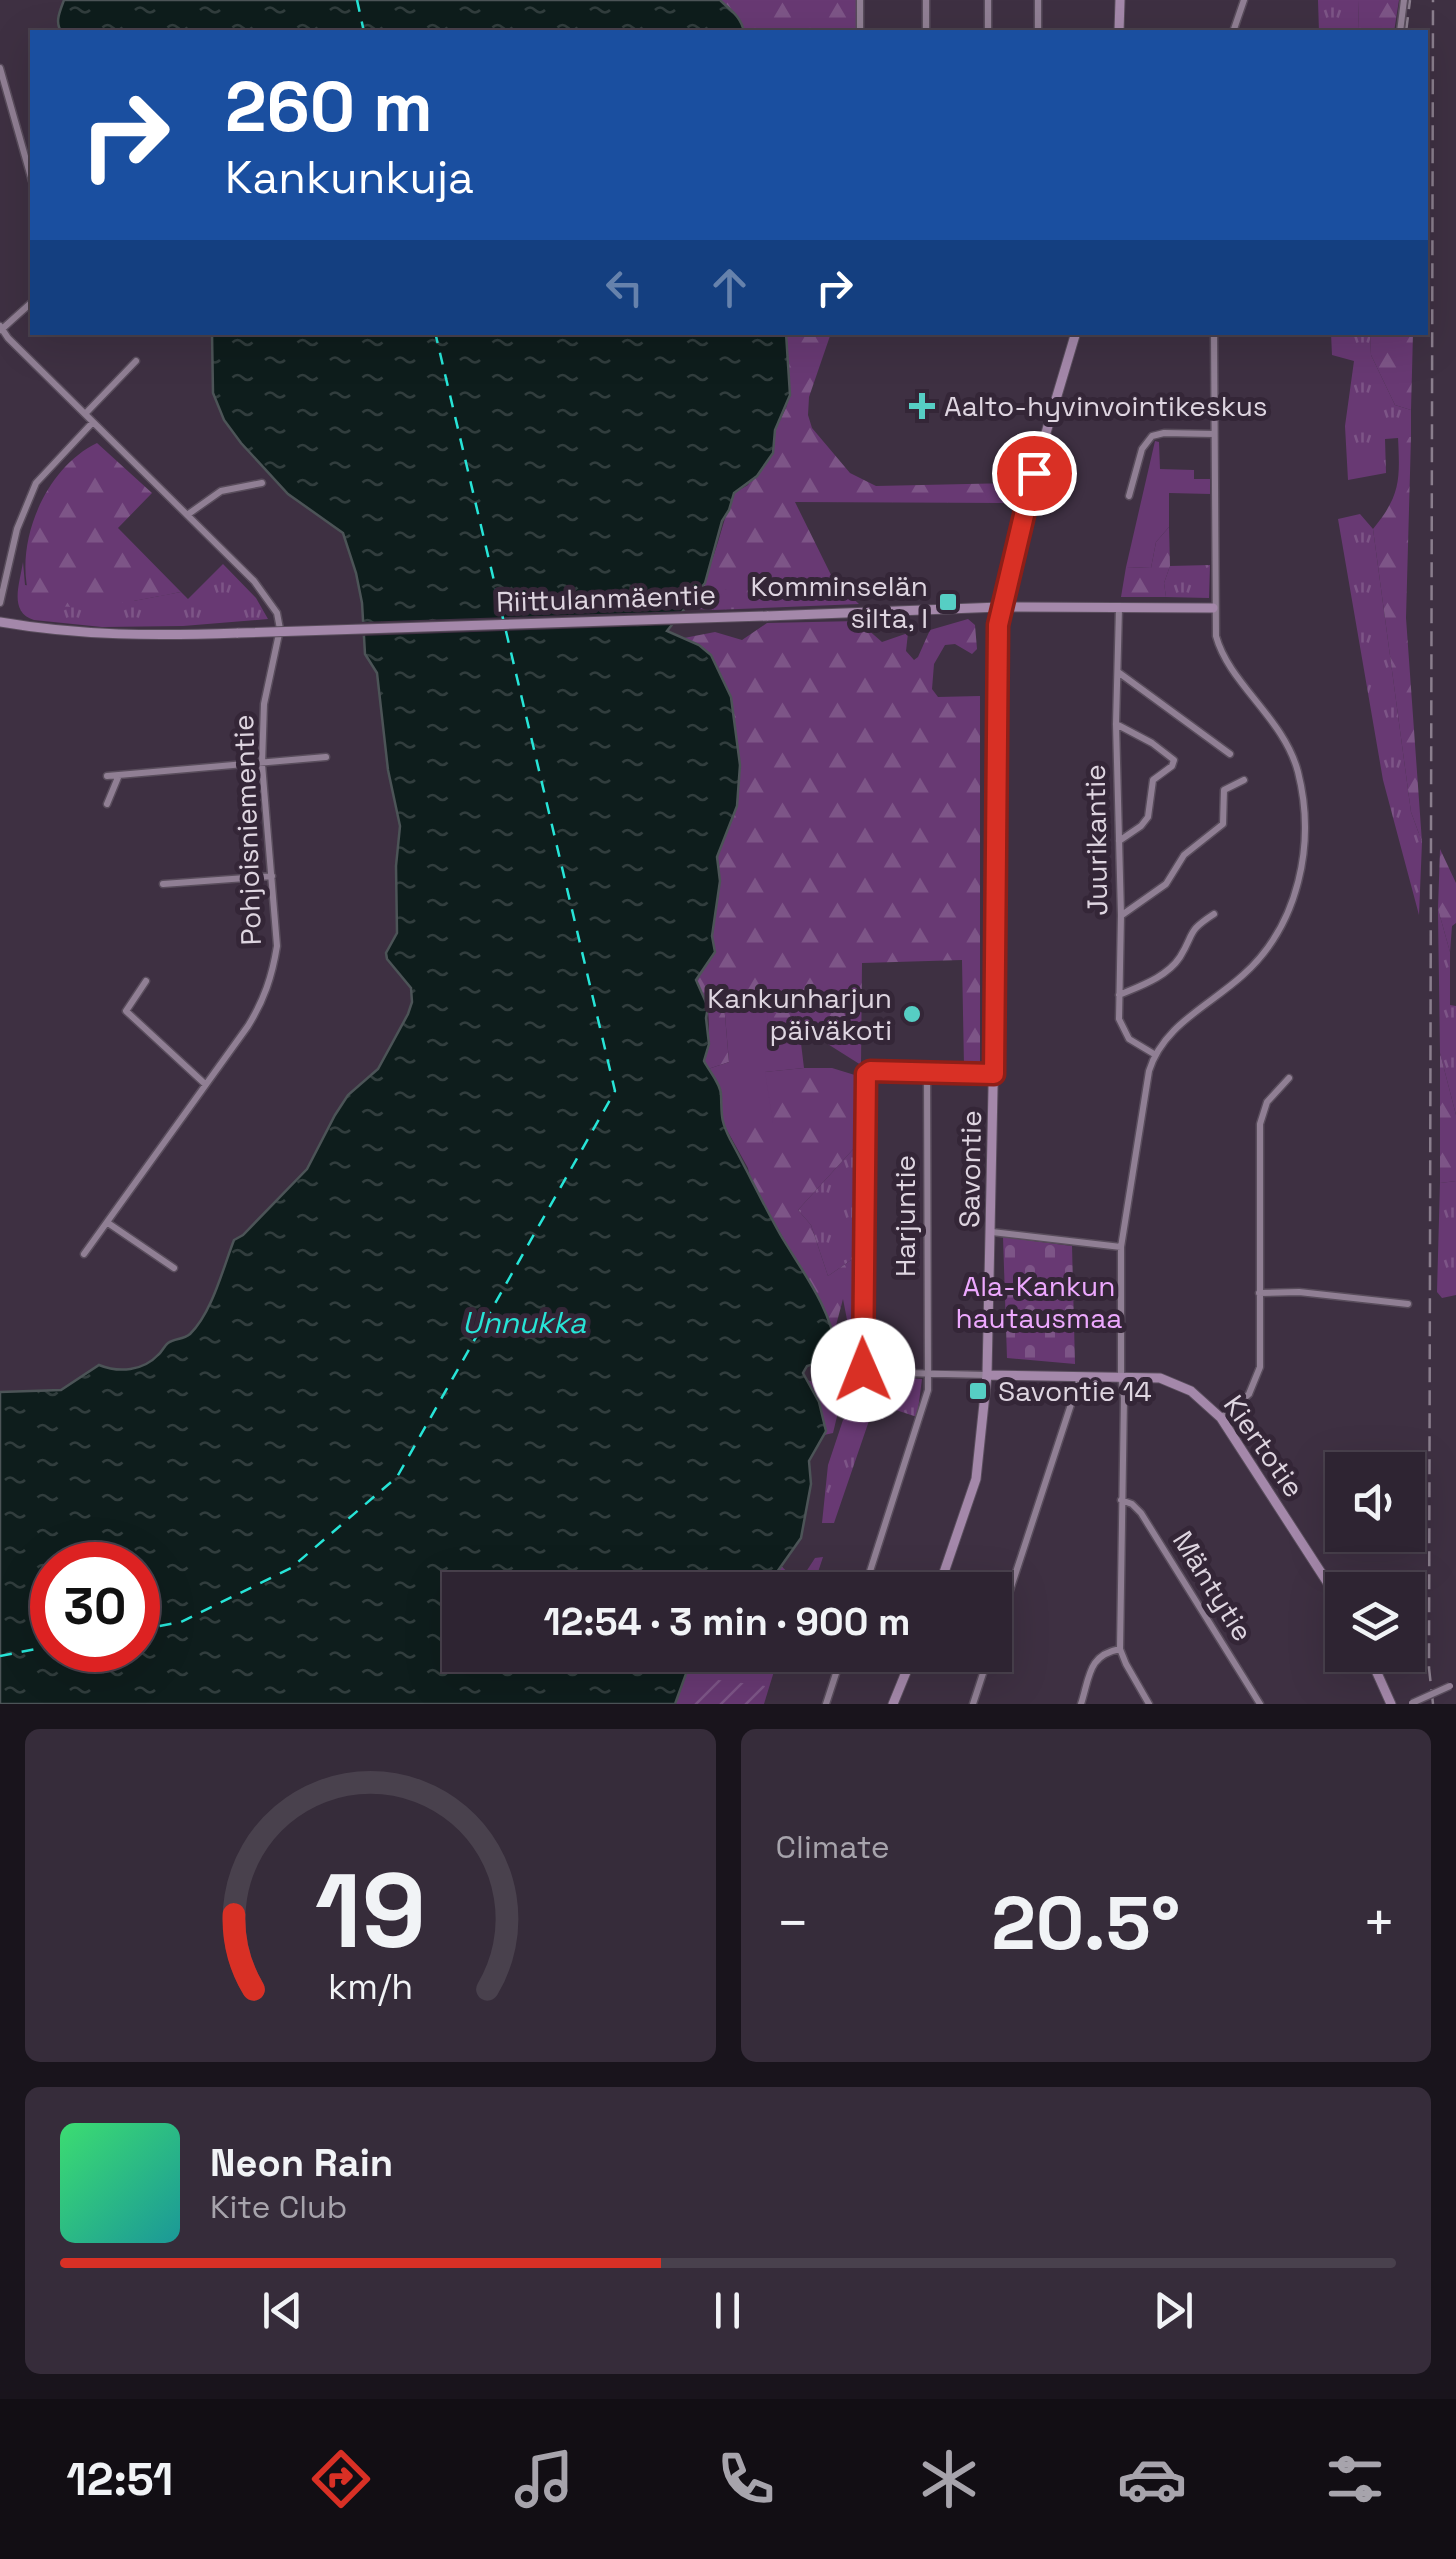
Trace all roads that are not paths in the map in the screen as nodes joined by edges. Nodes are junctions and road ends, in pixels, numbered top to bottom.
1 (860, 0) edge
2 (926, 0) edge
3 (988, 0) edge
4 (1038, 0) edge
5 (1120, 0) edge
6 (1244, 0) edge
7 (1404, 0) edge
8 (860, 30) edge
9 (926, 30) edge
10 (988, 30) edge
11 (1038, 30) edge
12 (1120, 30) edge
13 (1234, 30) edge
14 (1400, 30) edge
15 (0, 68) edge
16 (30, 174) edge
17 (30, 304) edge
18 (1, 329) edge
19 (1075, 335) edge
20 (1214, 335) edge
21 (136, 361) dead end
22 (85, 414) junction
23 (93, 422) junction
24 (1214, 434) junction
25 (262, 483) dead end
26 (1129, 496) dead end
27 (187, 514) junction
28 (0, 602) edge
29 (1000, 607) junction
30 (1119, 608) junction
31 (1214, 608) junction
32 (0, 622) edge
33 (1117, 672) junction
34 (1116, 724) junction
35 (1230, 754) dead end
36 (326, 756) dead end
37 (262, 764) junction
38 (119, 775) junction
39 (107, 776) dead end
40 (1244, 780) dead end
41 (107, 804) dead end
42 (1118, 842) junction
43 (272, 876) junction
44 (163, 884) dead end
45 (1214, 914) dead end
46 (1121, 915) junction
47 (146, 981) dead end
48 (1119, 995) junction
49 (1154, 1054) junction
50 (927, 1072) junction
51 (994, 1074) junction
52 (1289, 1078) dead end
53 (206, 1084) junction
54 (108, 1223) junction
55 (992, 1232) junction
56 (1121, 1247) junction
57 (84, 1254) dead end
58 (174, 1268) dead end
59 (1259, 1293) junction
60 (1408, 1304) dead end
61 (928, 1374) junction
62 (987, 1375) junction
63 (1080, 1376) junction
64 (1121, 1376) junction
65 (1220, 1418) junction
66 (1121, 1500) junction
67 (870, 1572) edge
68 (944, 1572) edge
69 (1325, 1579) edge
70 (1012, 1584) edge
71 (1120, 1648) junction
72 (836, 1672) edge
73 (905, 1672) edge
74 (983, 1672) edge
75 (1377, 1672) edge
76 (1453, 1684) edge
77 (1410, 1703) edge
78 (826, 1704) edge
79 (893, 1704) edge
80 (972, 1704) edge
81 (1081, 1704) edge
82 (1148, 1704) edge
83 (1260, 1704) edge
84 (1391, 1704) edge

1 - 8 street
2 - 9 street
3 - 10 street
4 - 11 street
5 - 12 street
6 - 13 street
7 - 14 street
15 - 16 street
17 - 18 street
18 - 22 street, Pohjoisniementie
19 - 29 street, Savontie
20 - 24 street
21 - 22 street
22 - 23 street, Pohjoisniementie
23 - 27 street, Pohjoisniementie
23 - 28 street
24 - 26 street
24 - 31 street
25 - 27 street
27 - 37 street, Pohjoisniementie
29 - 30 street, Riittulanmäentie
29 - 32 street, Riittulanmäentie, bridge
29 - 51 street, Savontie
30 - 31 street, Riittulanmäentie
30 - 33 street, Juurikantie
31 - 49 street
33 - 34 street, Juurikantie
33 - 35 street
34 - 42 street, Juurikantie
34 - 42 street
36 - 37 street
37 - 38 street
37 - 43 street, Pohjoisniementie
38 - 39 street
38 - 41 street
40 - 46 street
42 - 46 street, Juurikantie
43 - 44 street
43 - 53 street, Pohjoisniementie
45 - 48 street
46 - 48 street, Juurikantie
47 - 53 street
48 - 49 street, Juurikantie
49 - 56 street
50 - 51 street
50 - 61 street, Harjuntie
50 - 61 street
51 - 55 street, Savontie
52 - 59 street
53 - 54 street, Pohjoisniementie
54 - 57 street, Pohjoisniementie
54 - 58 street
55 - 56 street
55 - 62 street, Savontie
56 - 64 street
59 - 60 street
59 - 65 street
61 - 62 street
61 - 67 street, Harjuntie
62 - 63 street, Kiertotie
62 - 68 street, Savontie
63 - 64 street, Kiertotie
63 - 70 street
64 - 65 street, Kiertotie
64 - 66 street
65 - 69 street, Kiertotie
66 - 71 street
66 - 83 street, Mäntytie
71 - 81 street
71 - 82 street
72 - 78 street
73 - 79 street
74 - 80 street
75 - 84 street
76 - 77 street, bridge

